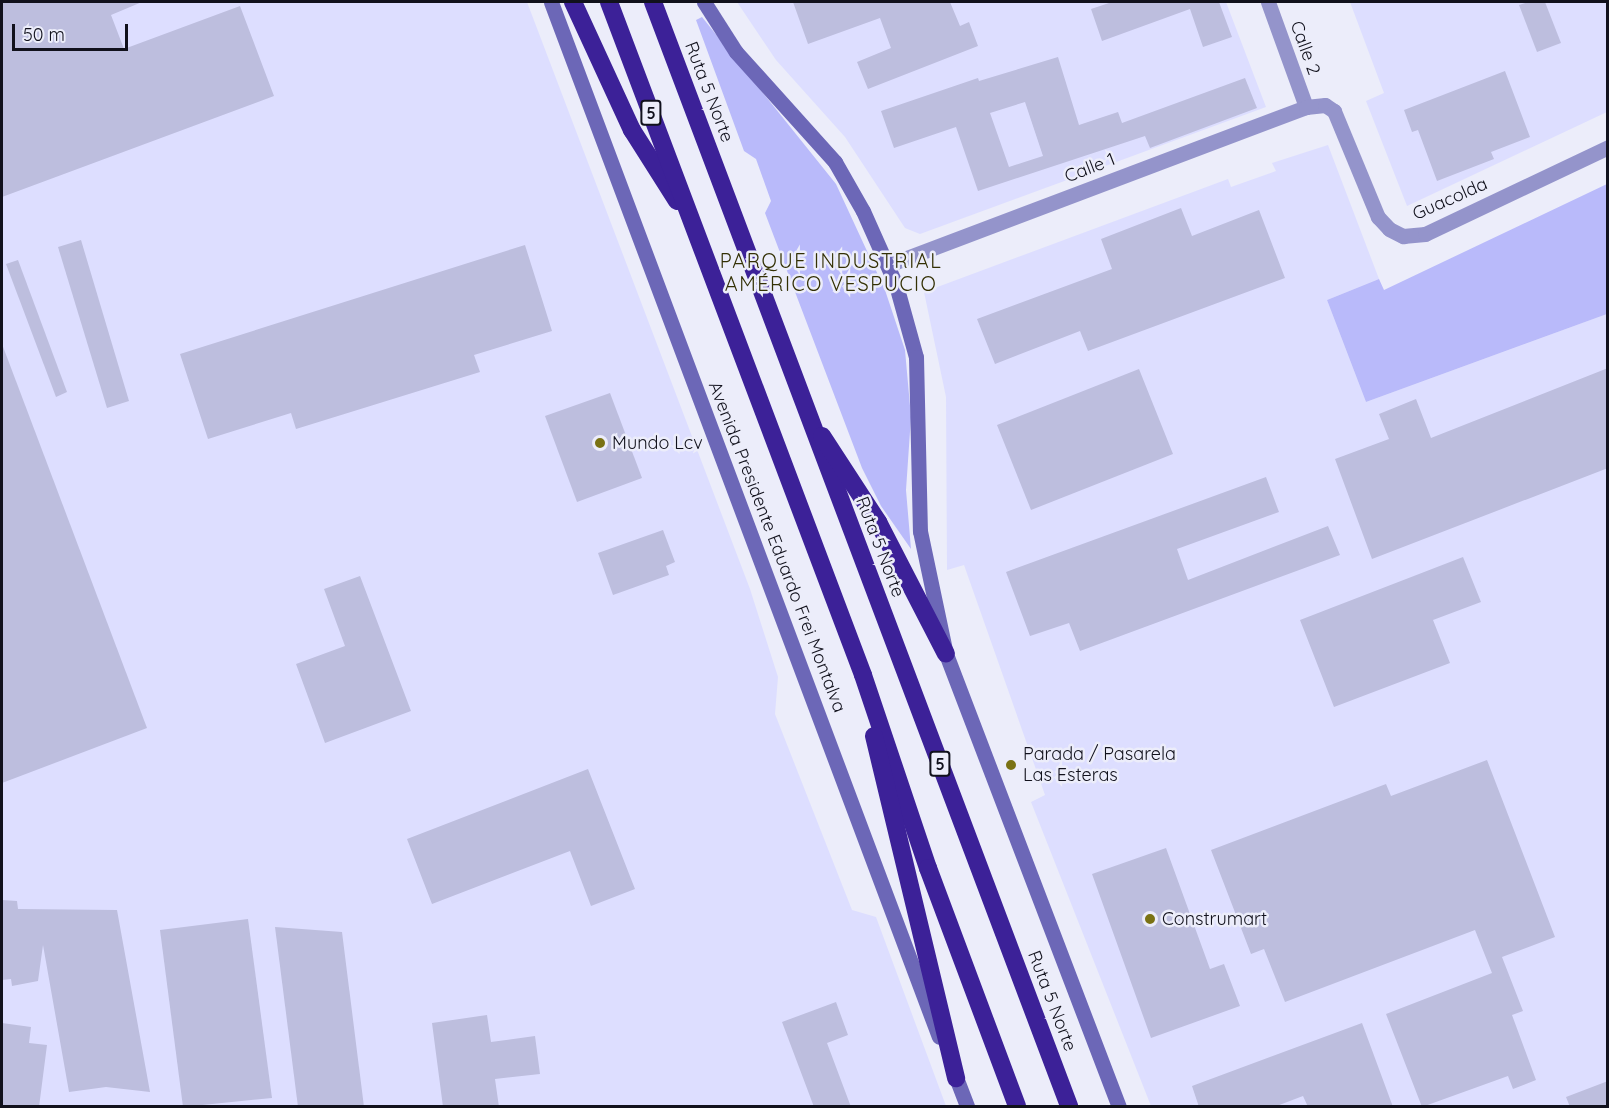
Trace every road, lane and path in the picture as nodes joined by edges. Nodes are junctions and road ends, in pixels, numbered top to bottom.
1 (551, 2) edge
2 (573, 2) edge
3 (609, 2) edge
4 (653, 2) edge
5 (665, 2) edge
6 (704, 2) edge
7 (1268, 2) edge
8 (686, 90) junction
9 (1306, 107) junction
10 (1608, 147) edge
11 (694, 224) junction
12 (888, 265) junction
13 (810, 421) junction
14 (946, 654) junction
15 (863, 675) junction
16 (956, 1078) junction
17 (967, 1107) edge
18 (1017, 1107) edge
19 (1069, 1107) edge
20 (1119, 1107) edge

1 - 16 main road, Avenida Presidente Eduardo Frei Montalva
2 - 11 highway
3 - 11 highway, 5
4 - 8 highway, Ruta 5 Norte / 5
5 - 8 highway
6 - 12 main road
7 - 9 street, Calle 2
8 - 13 highway, Ruta 5 Norte / 5
9 - 10 street, Guacolda
9 - 12 street, Calle 1
11 - 15 highway, 5
12 - 14 main road
13 - 14 highway
13 - 19 highway, Ruta 5 Norte / 5
14 - 20 main road
15 - 16 highway
15 - 18 highway, 5
16 - 17 main road, Avenida Presidente Eduardo Frei Montalva

